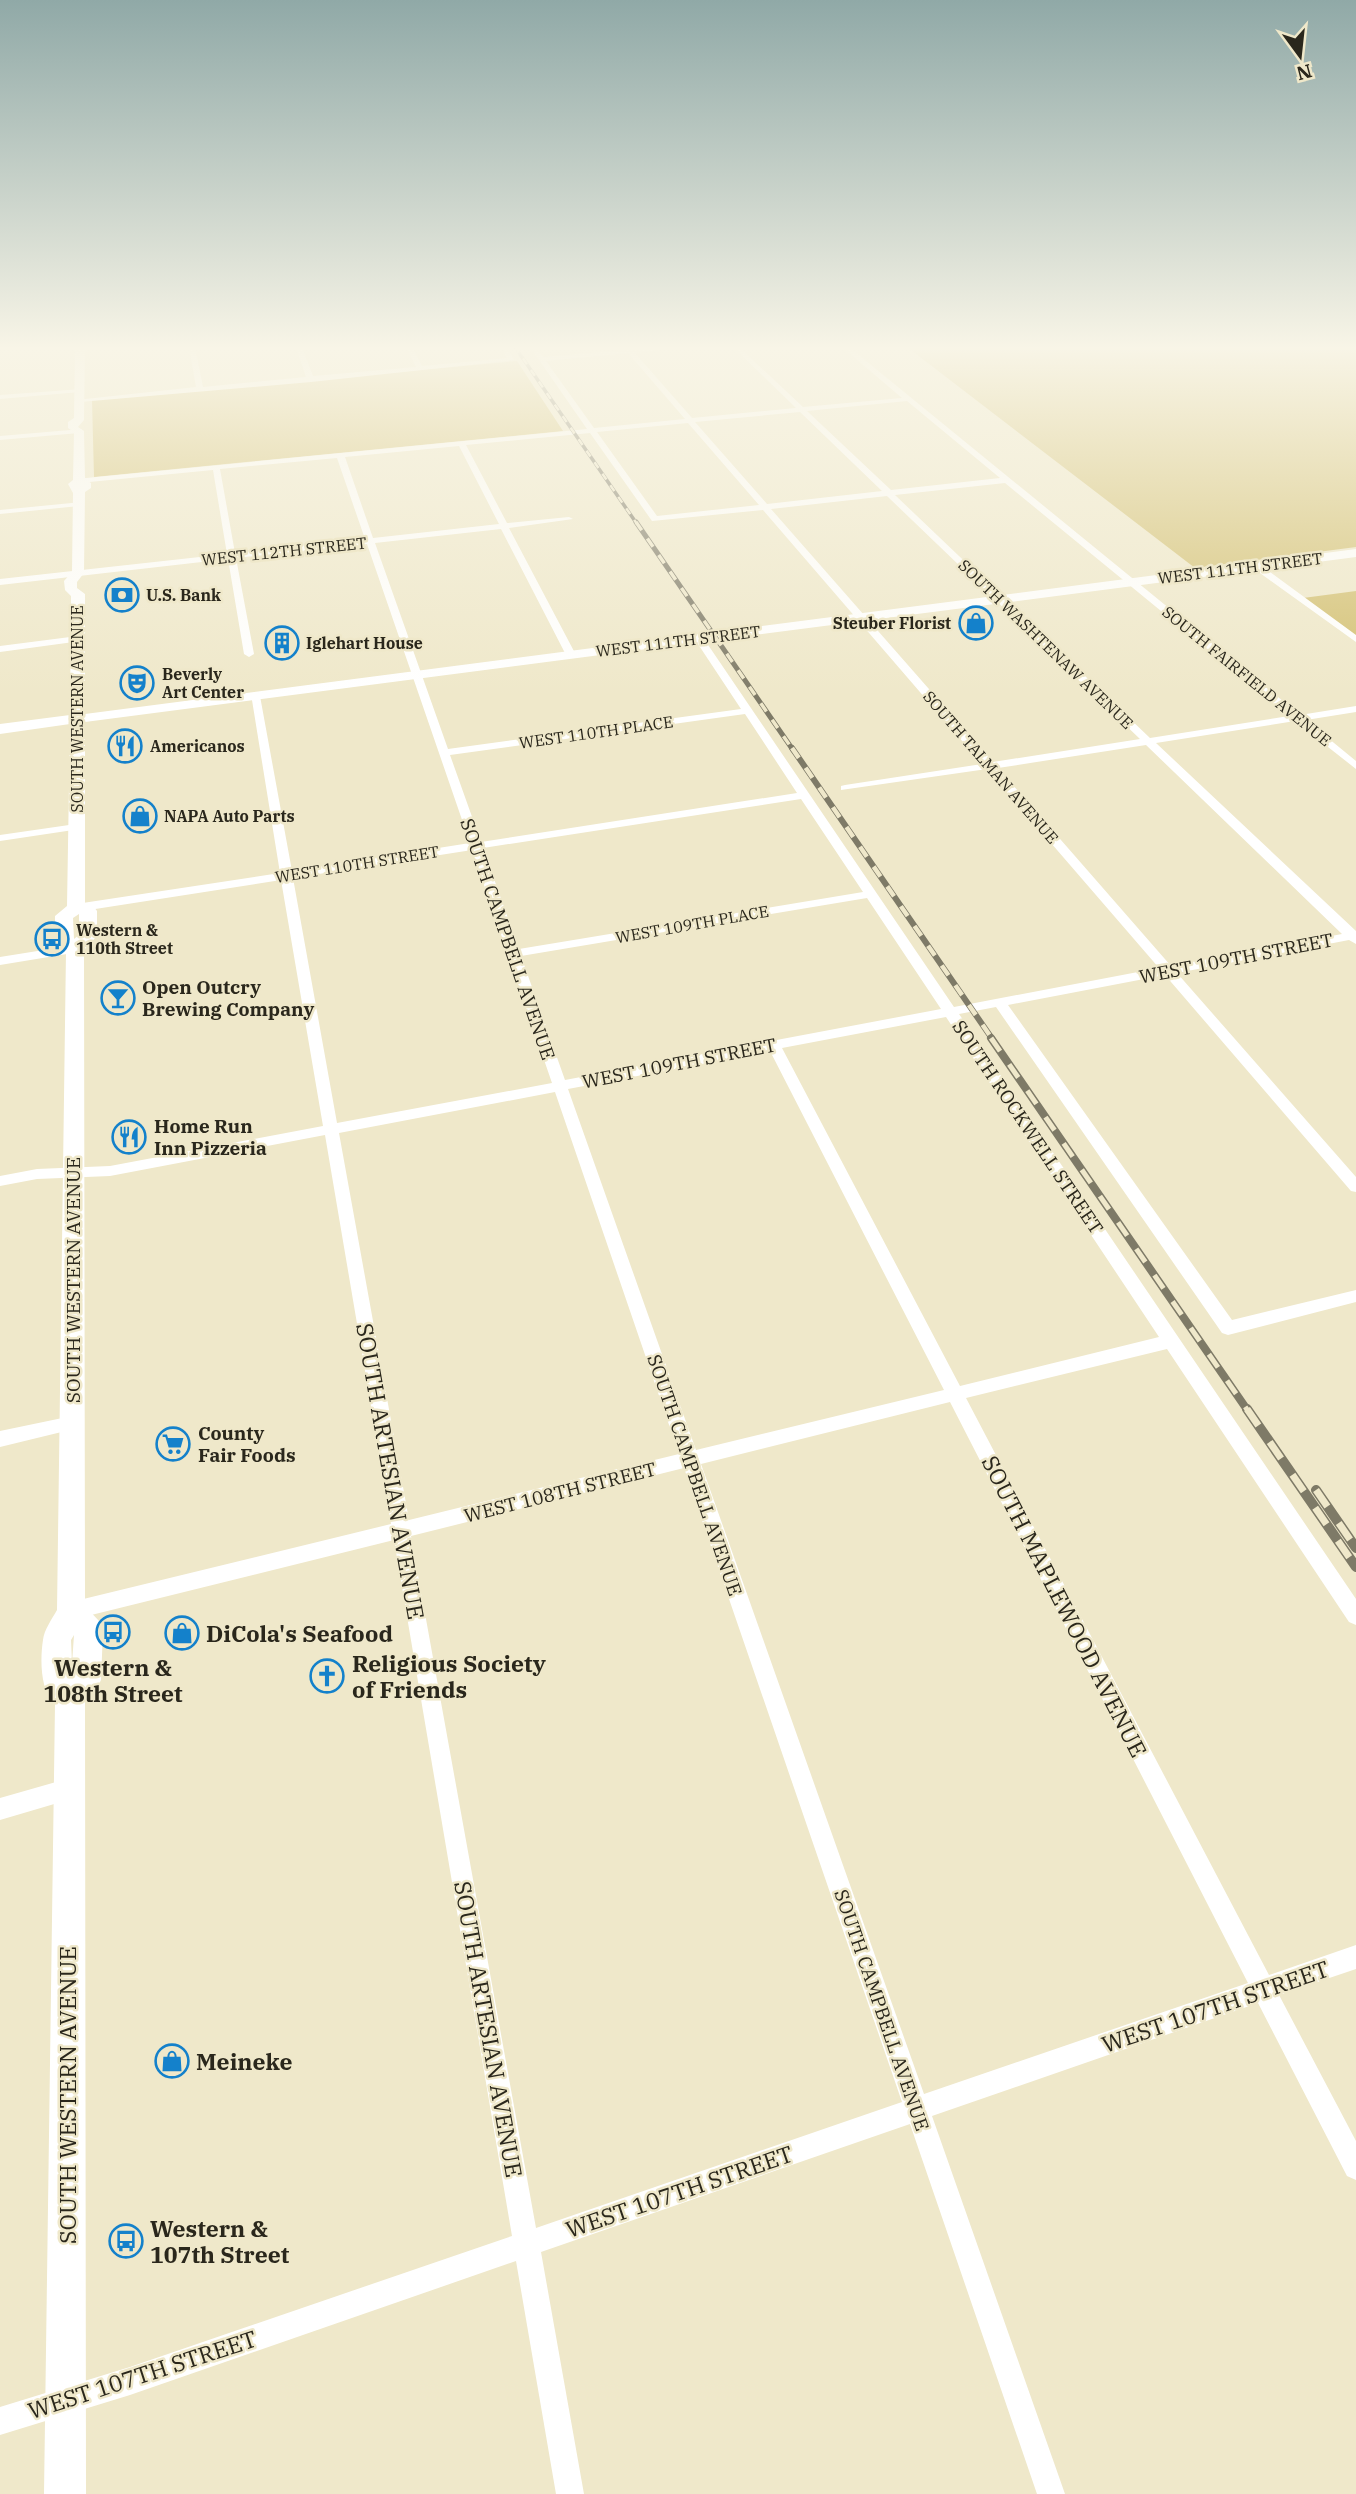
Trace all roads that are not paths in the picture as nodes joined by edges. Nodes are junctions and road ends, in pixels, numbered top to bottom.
1 (79, 463) edge
2 (260, 463) edge
3 (343, 463) edge
4 (472, 463) edge
5 (616, 463) edge
6 (727, 463) edge
7 (857, 463) edge
8 (987, 463) edge
9 (216, 468) junction
10 (1007, 480) junction
11 (79, 486) junction
12 (888, 493) junction
13 (79, 504) junction
14 (765, 507) junction
15 (0, 512) edge
16 (569, 519) dead end
17 (504, 526) junction
18 (370, 541) junction
19 (1356, 553) edge
20 (232, 556) junction
21 (1255, 566) junction
22 (78, 573) junction
23 (0, 582) edge
24 (1132, 582) junction
25 (999, 599) junction
26 (862, 617) junction
27 (699, 638) junction
28 (78, 639) junction
29 (1356, 639) edge
30 (0, 649) edge
31 (249, 654) dead end
32 (571, 655) junction
33 (416, 675) junction
34 (255, 696) junction
35 (1356, 709) edge
36 (748, 710) junction
37 (1298, 718) junction
38 (77, 719) junction
39 (0, 729) edge
40 (1147, 741) junction
41 (443, 753) junction
42 (990, 765) junction
43 (1356, 766) edge
44 (845, 788) dead end
45 (804, 795) junction
46 (76, 827) junction
47 (0, 838) edge
48 (476, 846) junction
49 (286, 875) junction
50 (871, 894) junction
51 (76, 908) junction
52 (1355, 937) edge
53 (75, 949) junction
54 (513, 954) junction
55 (0, 961) edge
56 (1168, 971) junction
57 (1000, 1003) junction
58 (950, 1012) junction
59 (774, 1045) junction
60 (559, 1086) junction
61 (331, 1129) junction
62 (74, 1172) junction
63 (0, 1181) edge
64 (1356, 1187) edge
65 (1356, 1296) edge
66 (1171, 1341) junction
67 (955, 1394) junction
68 (72, 1423) junction
69 (0, 1439) edge
70 (690, 1460) junction
71 (401, 1530) junction
72 (71, 1611) junction
73 (1356, 1616) edge
74 (70, 1789) junction
75 (0, 1809) edge
76 (1356, 1957) edge
77 (1264, 1989) junction
78 (916, 2109) junction
79 (1356, 2166) edge
80 (526, 2244) junction
81 (65, 2403) junction
82 (0, 2421) edge
83 (65, 2494) edge
84 (570, 2494) edge
85 (1051, 2494) edge

1 - 11 main road, SOUTH WESTERN AVENUE
2 - 9 street
3 - 18 street, SOUTH CAMPBELL AVENUE
4 - 17 street
5 - 14 street
6 - 14 street, SOUTH TALMAN AVENUE
7 - 12 street, SOUTH WASHTENAW AVENUE
8 - 10 street, SOUTH FAIRFIELD AVENUE
9 - 11 street
9 - 20 street
10 - 12 street
10 - 24 street, SOUTH FAIRFIELD AVENUE
11 - 13 main road, SOUTH WESTERN AVENUE
12 - 14 street
12 - 25 street, SOUTH WASHTENAW AVENUE
13 - 15 street
13 - 22 main road, SOUTH WESTERN AVENUE
14 - 26 street, SOUTH TALMAN AVENUE
16 - 17 street, WEST 112TH STREET
17 - 18 street, WEST 112TH STREET
17 - 32 street
18 - 20 street, WEST 112TH STREET
18 - 33 street, SOUTH CAMPBELL AVENUE
19 - 21 main road, WEST 111TH STREET
20 - 22 street, WEST 112TH STREET
20 - 31 street
21 - 24 main road, WEST 111TH STREET
21 - 29 street
22 - 23 street, WEST 112TH STREET
22 - 28 main road, SOUTH WESTERN AVENUE
24 - 25 main road, WEST 111TH STREET
24 - 37 street, SOUTH FAIRFIELD AVENUE
25 - 26 main road, WEST 111TH STREET
25 - 40 street, SOUTH WASHTENAW AVENUE
26 - 27 main road, WEST 111TH STREET
26 - 42 street, SOUTH TALMAN AVENUE
27 - 32 main road, WEST 111TH STREET
27 - 36 street, SOUTH ROCKWELL STREET
28 - 30 street
28 - 38 main road, SOUTH WESTERN AVENUE
32 - 33 main road, WEST 111TH STREET
33 - 34 main road, WEST 111TH STREET
33 - 41 street, SOUTH CAMPBELL AVENUE
34 - 38 main road, WEST 111TH STREET
34 - 49 street, SOUTH ARTESIAN AVENUE
35 - 37 street
36 - 41 street, WEST 110TH PLACE
36 - 45 street, SOUTH ROCKWELL STREET
37 - 40 street
37 - 43 street, SOUTH FAIRFIELD AVENUE
38 - 39 main road, WEST 111TH STREET
38 - 46 main road, SOUTH WESTERN AVENUE
40 - 42 street
40 - 52 street, SOUTH WASHTENAW AVENUE
41 - 48 street, SOUTH CAMPBELL AVENUE
42 - 44 street
42 - 56 street, SOUTH TALMAN AVENUE
45 - 48 street, WEST 110TH STREET
45 - 50 street, SOUTH ROCKWELL STREET
46 - 47 street
46 - 51 main road, SOUTH WESTERN AVENUE
48 - 49 street, WEST 110TH STREET
48 - 54 street, SOUTH CAMPBELL AVENUE
49 - 51 street, WEST 110TH STREET
49 - 61 street, SOUTH ARTESIAN AVENUE
50 - 54 street, WEST 109TH PLACE
50 - 58 street, SOUTH ROCKWELL STREET
51 - 53 main road, SOUTH WESTERN AVENUE
52 - 56 street, WEST 109TH STREET
53 - 55 street
53 - 62 main road, SOUTH WESTERN AVENUE
54 - 60 street, SOUTH CAMPBELL AVENUE
56 - 57 street, WEST 109TH STREET
56 - 64 street, SOUTH TALMAN AVENUE
57 - 58 street, WEST 109TH STREET
57 - 65 street
58 - 59 street, WEST 109TH STREET
58 - 66 street, SOUTH ROCKWELL STREET
59 - 60 street, WEST 109TH STREET
59 - 67 street, SOUTH MAPLEWOOD AVENUE
60 - 61 street, WEST 109TH STREET
60 - 70 street, SOUTH CAMPBELL AVENUE
61 - 62 street, WEST 109TH STREET
61 - 71 street, SOUTH ARTESIAN AVENUE
62 - 63 street, WEST 109TH STREET
62 - 68 main road, SOUTH WESTERN AVENUE
66 - 67 street, WEST 108TH STREET
66 - 73 street, SOUTH ROCKWELL STREET
67 - 70 street, WEST 108TH STREET
67 - 77 street, SOUTH MAPLEWOOD AVENUE
68 - 69 street
68 - 72 main road, SOUTH WESTERN AVENUE
70 - 71 street, WEST 108TH STREET
70 - 78 street, SOUTH CAMPBELL AVENUE
71 - 72 street, WEST 108TH STREET
71 - 80 street, SOUTH ARTESIAN AVENUE
72 - 74 main road, SOUTH WESTERN AVENUE
74 - 75 street
74 - 81 main road, SOUTH WESTERN AVENUE
76 - 77 street, WEST 107TH STREET
77 - 78 street, WEST 107TH STREET
77 - 79 street, SOUTH MAPLEWOOD AVENUE
78 - 80 street, WEST 107TH STREET
78 - 85 street, SOUTH CAMPBELL AVENUE
80 - 81 street, WEST 107TH STREET
80 - 84 street, SOUTH ARTESIAN AVENUE
81 - 82 street, WEST 107TH STREET
81 - 83 main road, SOUTH WESTERN AVENUE

